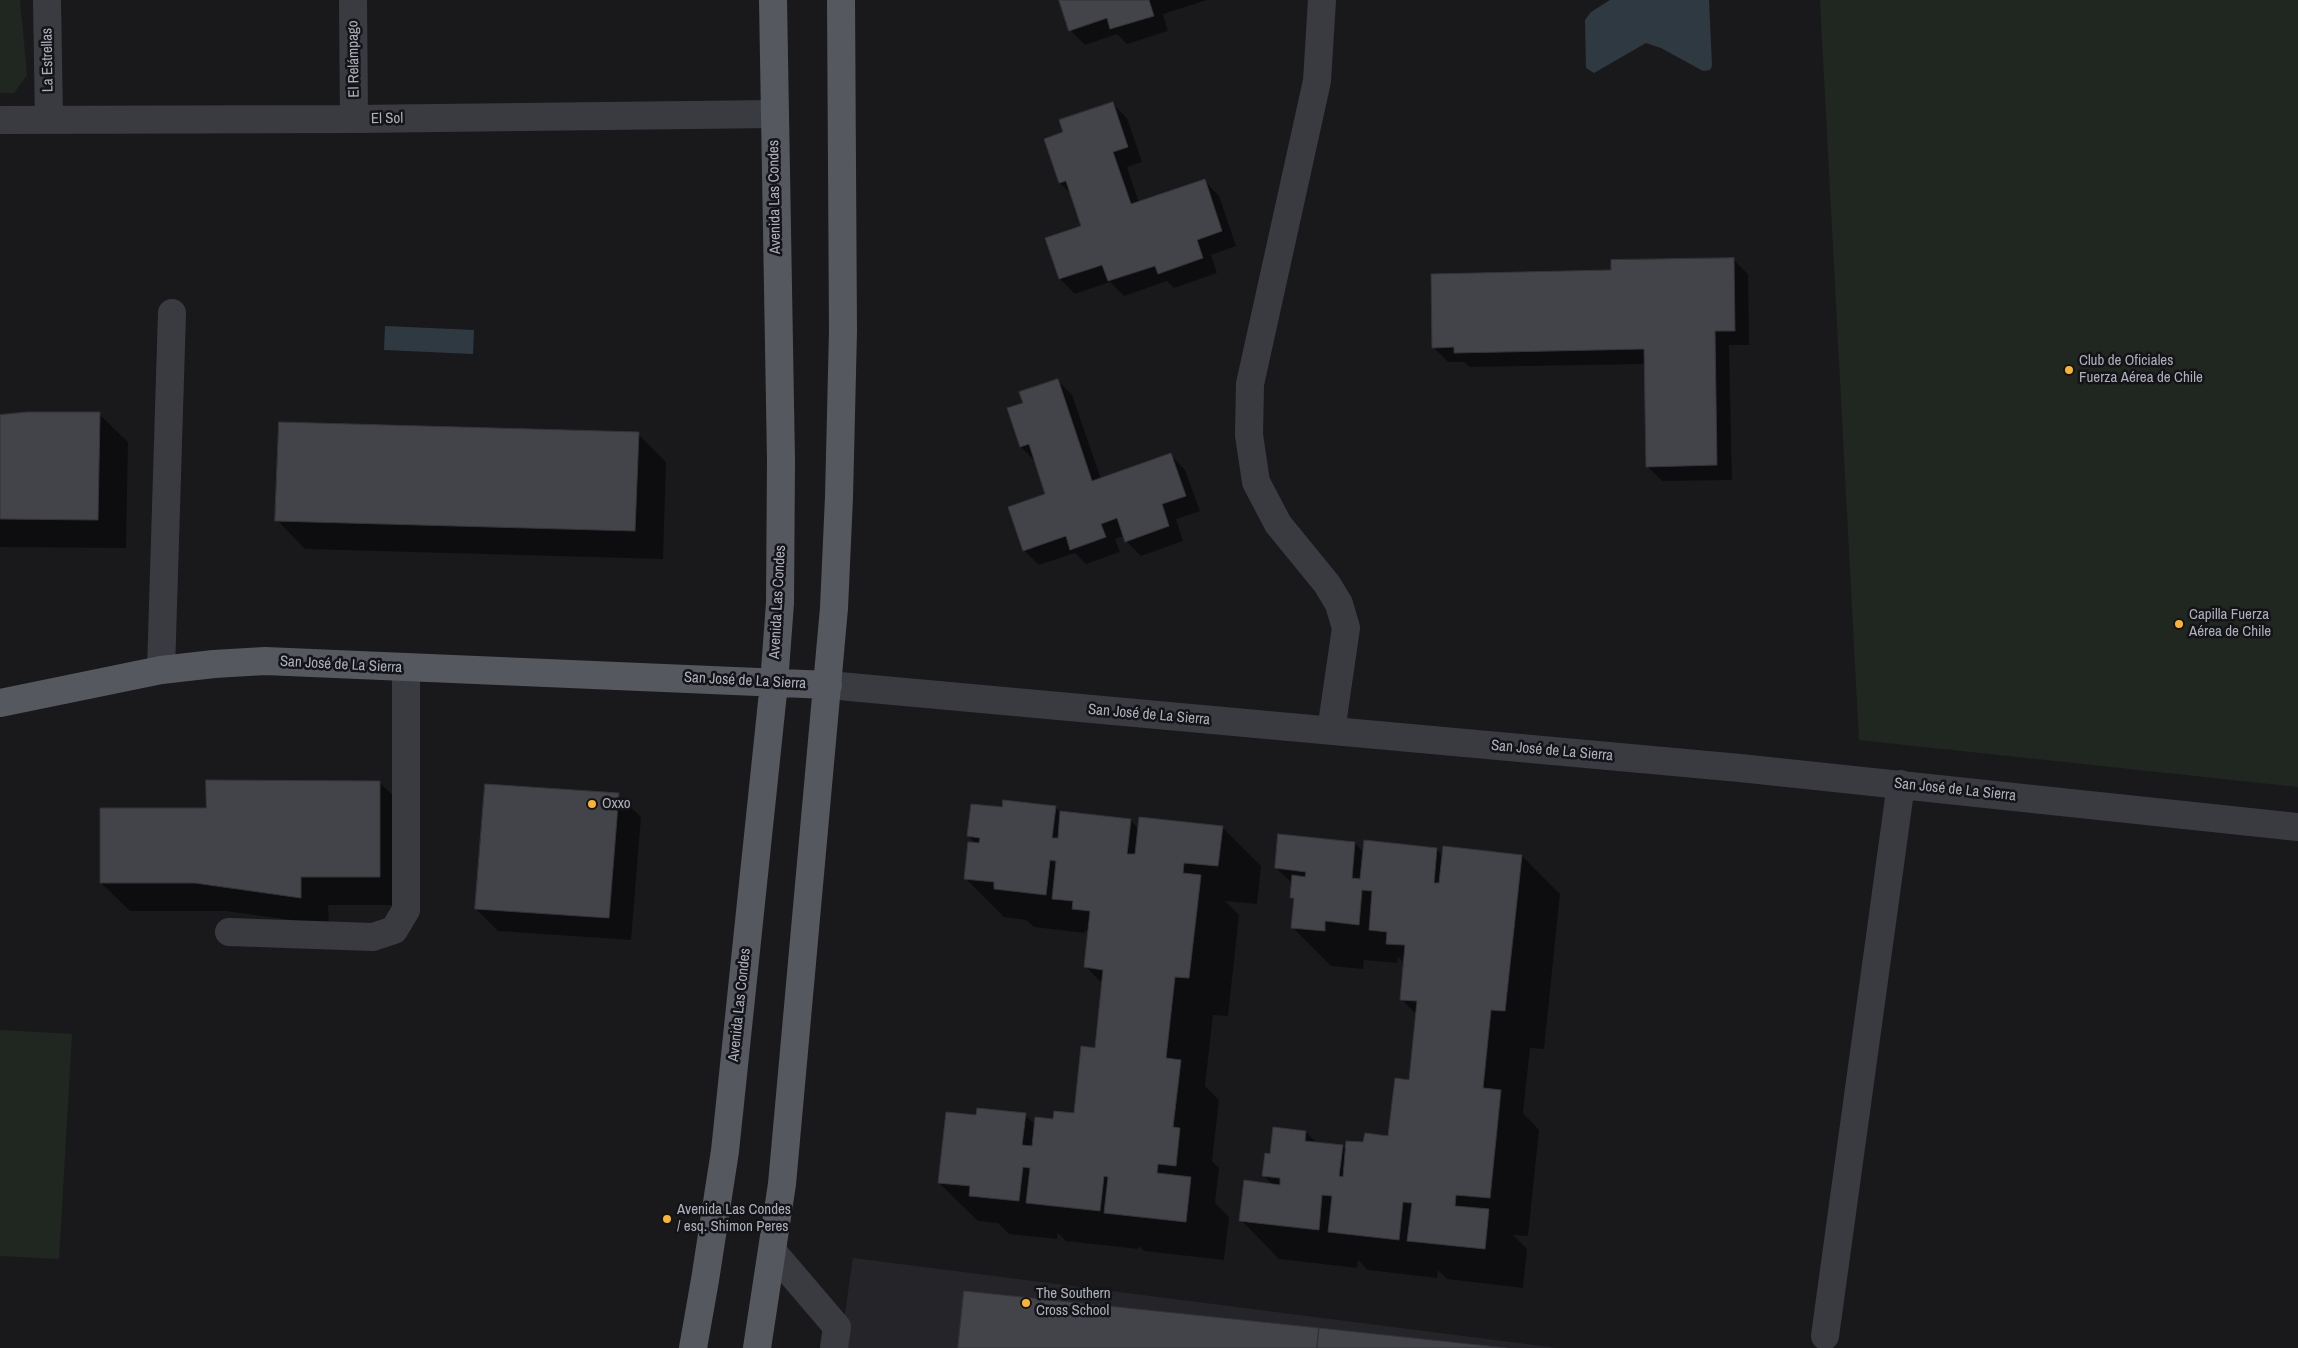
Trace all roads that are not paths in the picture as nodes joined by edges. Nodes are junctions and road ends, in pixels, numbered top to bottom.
1 (47, 0) edge
2 (353, 0) edge
3 (773, 0) edge
4 (841, 0) edge
5 (1322, 0) edge
6 (774, 114) junction
7 (354, 119) junction
8 (0, 120) edge
9 (49, 120) junction
10 (172, 313) dead end
11 (406, 668) junction
12 (161, 670) junction
13 (774, 683) junction
14 (828, 685) junction
15 (0, 703) edge
16 (1331, 731) junction
17 (1901, 784) junction
18 (2298, 827) edge
19 (229, 932) dead end
20 (773, 1252) junction
21 (1825, 1336) dead end
22 (693, 1348) edge
23 (757, 1348) edge
24 (834, 1348) edge

1 - 9 street, La Estrellas
2 - 7 street, El Relámpago
3 - 6 main road, Avenida Las Condes
4 - 14 main road
5 - 16 street
6 - 7 street, El Sol
6 - 13 main road, Avenida Las Condes
7 - 9 street, El Sol
8 - 9 street, El Sol
10 - 12 street
11 - 12 main road, San José de La Sierra
11 - 13 main road, San José de La Sierra
11 - 19 street
12 - 15 main road, San José de La Sierra
13 - 14 main road, San José de La Sierra
13 - 22 main road, Avenida Las Condes
14 - 16 street, San José de La Sierra
14 - 20 main road
16 - 17 street, San José de La Sierra
17 - 18 street, San José de La Sierra
17 - 21 street
20 - 23 main road
20 - 24 street

